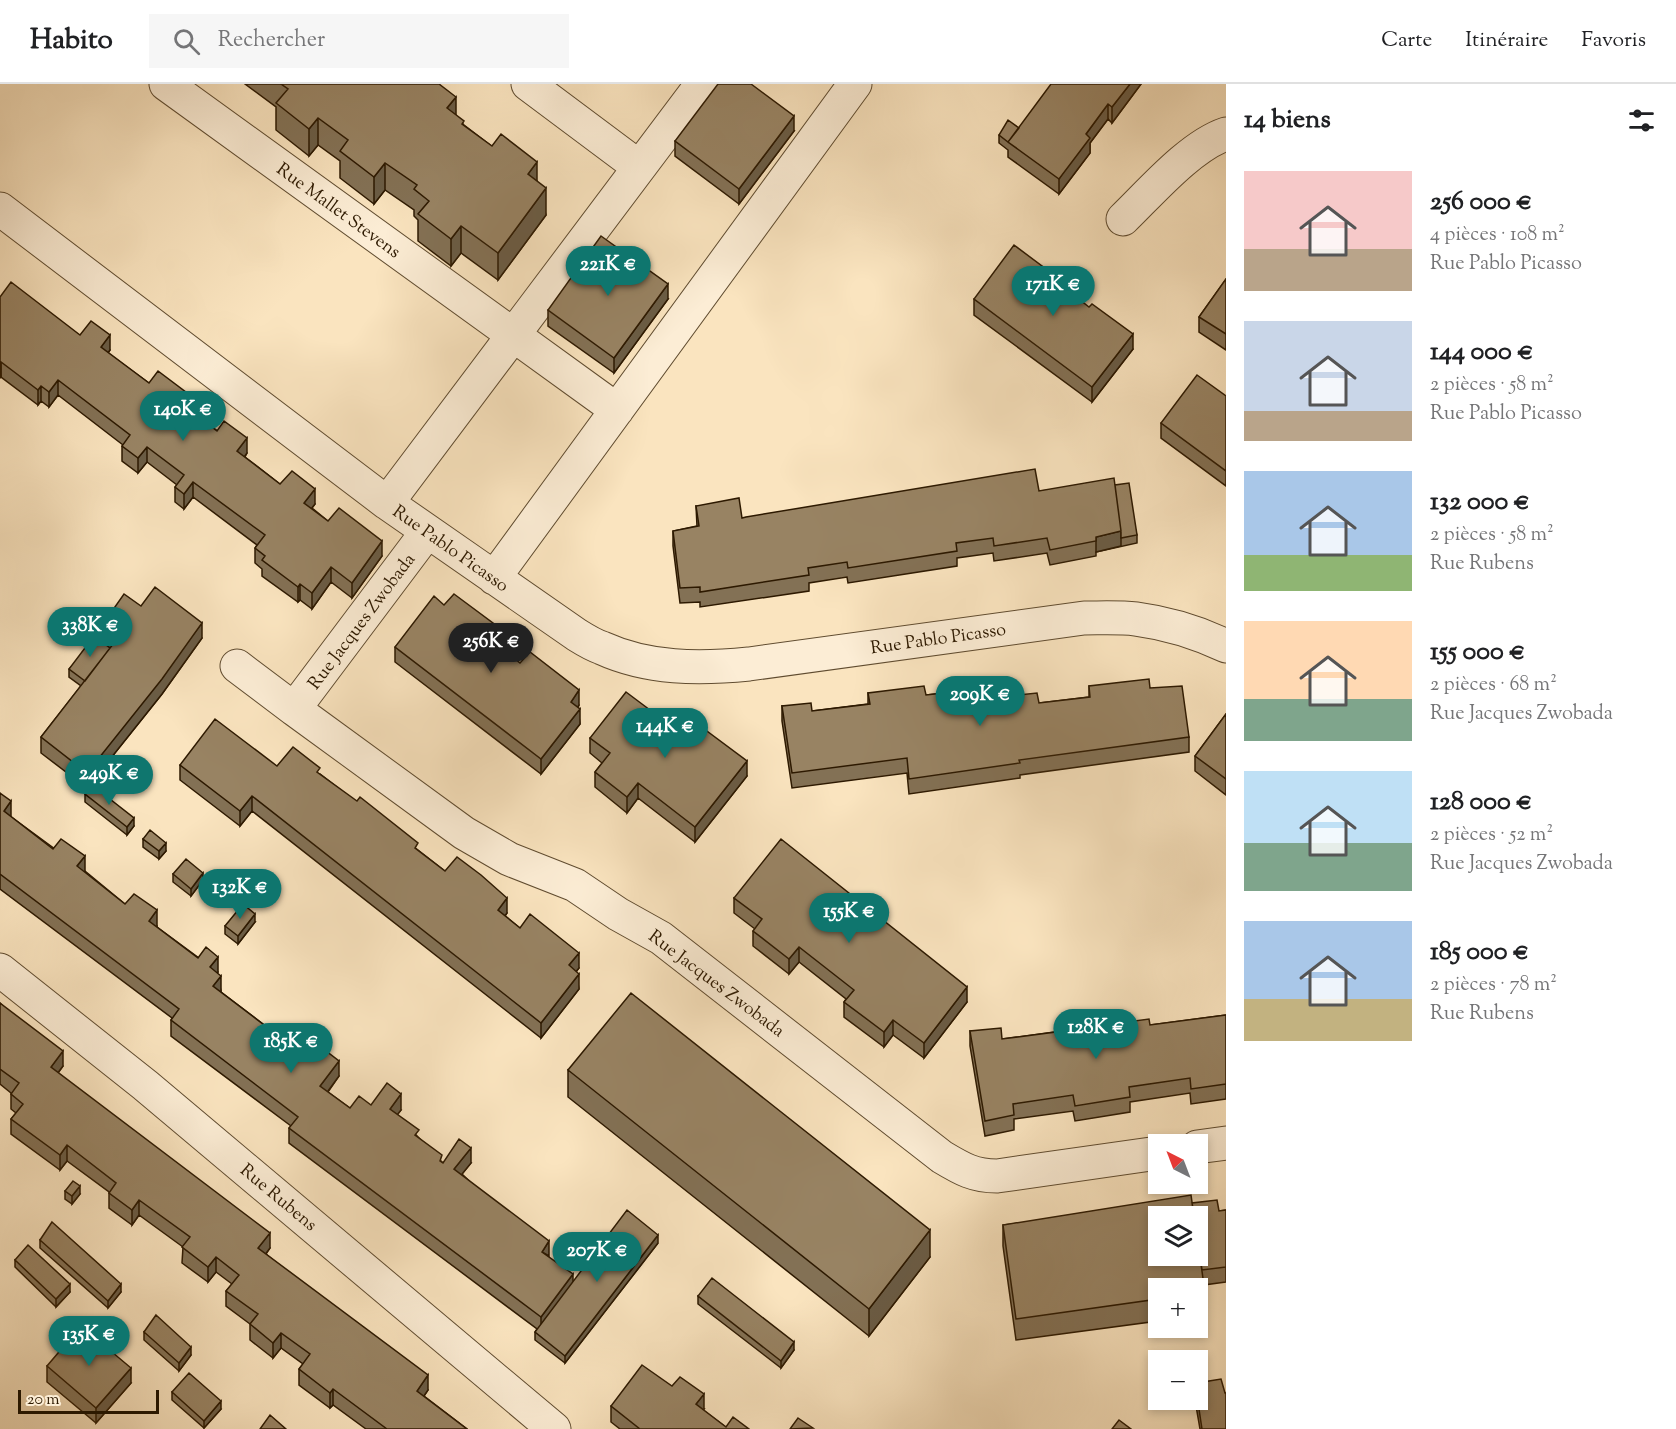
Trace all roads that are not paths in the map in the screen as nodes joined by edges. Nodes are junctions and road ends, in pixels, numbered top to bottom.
1 (166, 84) edge
2 (528, 84) edge
3 (702, 84) edge
4 (855, 84) edge
5 (1226, 134) edge
6 (639, 167) junction
7 (0, 209) edge
8 (1123, 219) dead end
9 (513, 335) junction
10 (617, 410) junction
11 (387, 503) junction
12 (427, 532) junction
13 (494, 578) junction
14 (1226, 646) edge
15 (237, 666) dead end
16 (294, 709) junction
17 (0, 970) edge
18 (1226, 1143) edge
19 (1208, 1145) edge
20 (1148, 1154) edge
21 (554, 1429) edge

1 - 9 street, Rue Mallet Stevens
2 - 6 street
3 - 6 street
4 - 10 street
5 - 8 street
6 - 9 street
7 - 11 street, Rue Pablo Picasso
9 - 10 street, Rue Mallet Stevens
9 - 11 street
10 - 13 street
11 - 12 street, Rue Pablo Picasso
12 - 13 street, Rue Pablo Picasso
12 - 16 street, Rue Jacques Zwobada
13 - 14 street, Rue Pablo Picasso
15 - 16 street, Rue Jacques Zwobada
16 - 20 street, Rue Jacques Zwobada
17 - 21 street, Rue Rubens
18 - 19 street

